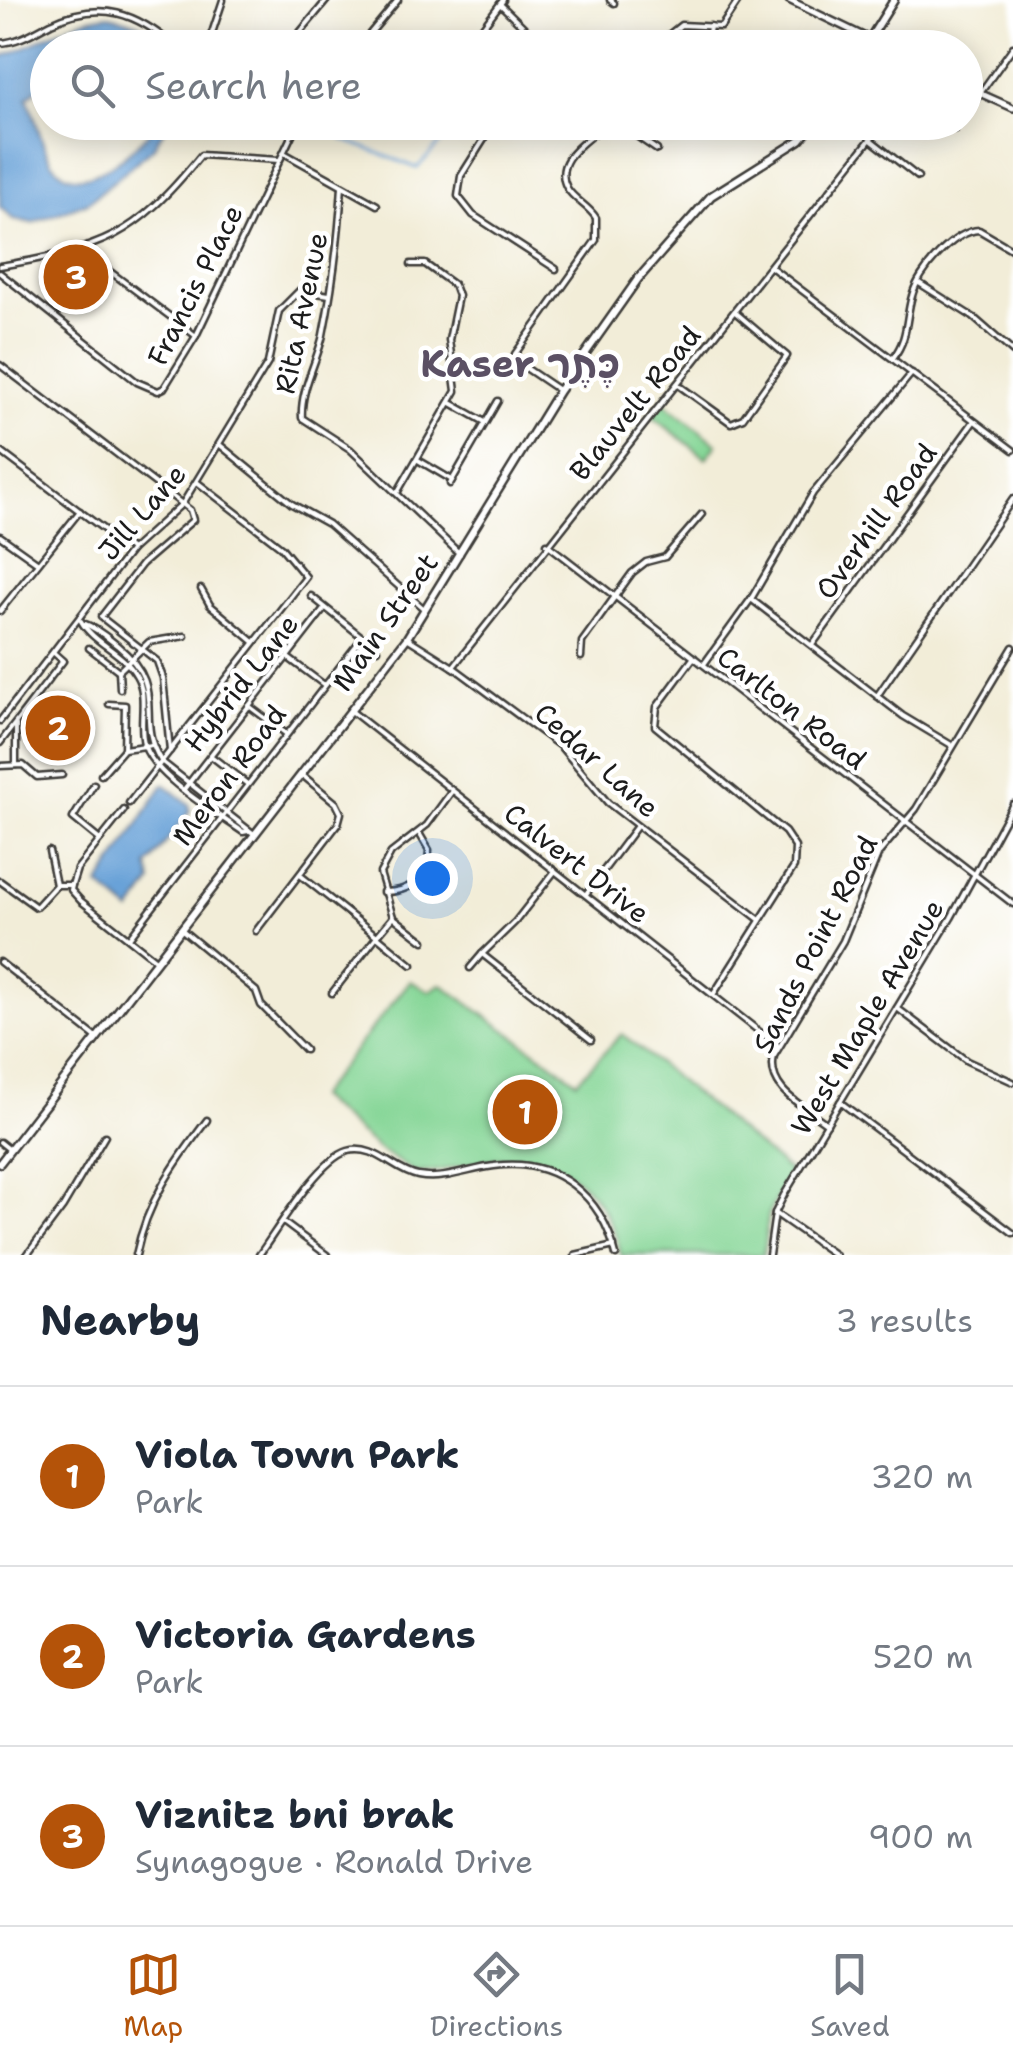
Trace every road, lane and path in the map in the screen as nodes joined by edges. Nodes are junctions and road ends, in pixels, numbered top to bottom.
1 (222, 0) edge
2 (328, 0) edge
3 (398, 0) edge
4 (739, 0) edge
5 (789, 0) edge
6 (894, 0) edge
7 (502, 2) edge
8 (710, 26) junction
9 (37, 30) edge
10 (154, 30) edge
11 (213, 30) edge
12 (302, 30) edge
13 (373, 30) edge
14 (481, 30) edge
15 (528, 30) edge
16 (676, 30) edge
17 (709, 30) edge
18 (851, 30) edge
19 (876, 30) edge
20 (30, 34) edge
21 (0, 42) edge
22 (1013, 48) edge
23 (983, 89) edge
24 (983, 96) edge
25 (1013, 108) edge
26 (290, 140) edge
27 (484, 140) edge
28 (587, 140) edge
29 (642, 140) edge
30 (800, 140) edge
31 (871, 140) joint
32 (657, 150) dead end
33 (284, 153) junction
34 (279, 160) junction
35 (918, 176) dead end
36 (342, 186) junction
37 (377, 205) dead end
38 (1013, 250) edge
39 (84, 252) junction
40 (411, 264) dead end
41 (771, 267) junction
42 (556, 268) dead end
43 (0, 270) edge
44 (919, 283) junction
45 (329, 295) junction
46 (734, 312) junction
47 (196, 336) junction
48 (1012, 349) edge
49 (892, 358) junction
50 (0, 365) edge
51 (912, 374) junction
52 (678, 384) junction
53 (558, 390) junction
54 (498, 402) dead end
55 (451, 404) junction
56 (974, 421) junction
57 (485, 422) junction
58 (220, 444) junction
59 (1013, 450) edge
60 (0, 452) edge
61 (418, 460) junction
62 (197, 482) junction
63 (398, 494) junction
64 (1013, 499) edge
65 (183, 502) junction
66 (80, 511) junction
67 (702, 514) dead end
68 (0, 536) edge
69 (547, 544) junction
70 (131, 550) junction
71 (460, 554) junction
72 (38, 563) junction
73 (111, 578) junction
74 (122, 586) junction
75 (202, 589) dead end
76 (616, 595) junction
77 (311, 596) dead end
78 (751, 598) junction
79 (325, 608) junction
80 (0, 611) edge
81 (426, 611) junction
82 (82, 622) junction
83 (185, 636) dead end
84 (362, 638) junction
85 (406, 638) junction
86 (254, 642) junction
87 (812, 646) junction
88 (144, 647) junction
89 (89, 648) dead end
90 (1013, 648) edge
91 (377, 649) dead end
92 (54, 653) junction
93 (286, 656) junction
94 (581, 656) dead end
95 (694, 657) junction
96 (130, 661) junction
97 (704, 664) junction
98 (453, 667) junction
99 (118, 671) junction
100 (323, 684) junction
101 (120, 688) dead end
102 (877, 696) junction
103 (109, 704) dead end
104 (248, 705) junction
105 (350, 710) junction
106 (0, 720) edge
107 (16, 723) junction
108 (286, 733) junction
109 (0, 743) edge
110 (152, 745) junction
111 (953, 746) junction
112 (145, 747) junction
113 (124, 749) junction
114 (170, 751) junction
115 (210, 756) junction
116 (162, 761) junction
117 (16, 765) junction
118 (0, 766) edge
119 (157, 767) junction
120 (302, 774) junction
121 (62, 775) dead end
122 (101, 775) dead end
123 (189, 782) junction
124 (246, 783) junction
125 (94, 784) dead end
126 (184, 788) junction
127 (452, 791) junction
128 (129, 803) dead end
129 (1013, 804) edge
130 (124, 810) dead end
131 (226, 811) junction
132 (222, 818) junction
133 (906, 821) junction
134 (637, 826) junction
135 (251, 832) junction
136 (419, 833) junction
137 (100, 840) junction
138 (49, 851) dead end
139 (555, 871) junction
140 (300, 875) junction
141 (975, 875) junction
142 (0, 880) edge
143 (56, 885) junction
144 (71, 888) junction
145 (384, 892) junction
146 (585, 894) junction
147 (1013, 904) edge
148 (393, 917) junction
149 (760, 920) junction
150 (181, 929) junction
151 (256, 932) dead end
152 (377, 936) junction
153 (129, 938) junction
154 (424, 942) dead end
155 (482, 954) junction
156 (157, 960) junction
157 (0, 962) edge
158 (412, 965) dead end
159 (470, 968) dead end
160 (332, 992) dead end
161 (714, 996) junction
162 (898, 1008) junction
163 (97, 1038) junction
164 (590, 1040) dead end
165 (779, 1047) junction
166 (306, 1050) dead end
167 (1013, 1082) edge
168 (840, 1102) junction
169 (207, 1120) dead end
170 (827, 1124) junction
171 (105, 1136) dead end
172 (0, 1142) edge
173 (10, 1150) junction
174 (0, 1163) edge
175 (776, 1213) junction
176 (283, 1222) junction
177 (1013, 1233) edge
178 (614, 1246) junction
179 (27, 1255) edge
180 (136, 1255) edge
181 (259, 1255) edge
182 (327, 1255) edge
183 (575, 1255) edge
184 (616, 1255) edge
185 (769, 1255) edge
186 (835, 1255) edge

1 - 11 street
2 - 12 street
3 - 13 street
4 - 8 street
5 - 18 street
6 - 19 main road
7 - 14 street
7 - 15 street
8 - 16 street
8 - 17 street
9 - 10 street
20 - 21 street
22 - 23 street
24 - 25 street
26 - 33 street, Francis Place
27 - 42 street
28 - 53 street
29 - 32 street
30 - 53 main road, Main Street
31 - 35 street
31 - 41 street, Blauvelt Road
33 - 34 street, Francis Place
33 - 36 street
34 - 39 street
34 - 47 street, Francis Place
36 - 37 street
36 - 45 street, Rita Avenue
38 - 44 street
39 - 43 street
39 - 47 street
40 - 55 street
41 - 46 street, Blauvelt Road
41 - 49 street
43 - 47 street, Francis Place
44 - 48 street
44 - 49 street
45 - 58 street, Jill Lane
45 - 63 street, Rita Avenue
46 - 52 street, Blauvelt Road
46 - 52 street
49 - 51 street
50 - 65 street
51 - 56 street
51 - 78 street
52 - 69 street, Blauvelt Road
53 - 71 main road, Main Street
54 - 57 street
55 - 57 street
55 - 61 street
56 - 59 street
56 - 87 street, Overhill Road
57 - 61 street
58 - 62 street, Jill Lane
58 - 81 street
60 - 66 street
61 - 63 street
62 - 65 street, Jill Lane
62 - 86 street
63 - 71 street, Rita Avenue
64 - 102 street
65 - 70 street, Jill Lane
65 - 74 street
66 - 70 street
66 - 72 street
67 - 76 street
68 - 72 street
69 - 76 street, Carlton Road
69 - 98 street, Blauvelt Road
70 - 73 street, Jill Lane
71 - 81 main road, Main Street
72 - 80 street
73 - 74 street
73 - 82 street, Jill Lane
74 - 88 street
75 - 86 street
76 - 94 street
76 - 95 street, Carlton Road
77 - 79 street
78 - 87 street
78 - 97 street
79 - 84 street
79 - 93 street, Hybrid Lane
81 - 85 main road, Main Street
82 - 92 street, Jill Lane
82 - 96 street
83 - 88 street
84 - 91 street
84 - 100 street, Meron Road
85 - 98 street
85 - 105 main road, Main Street
86 - 114 street
87 - 102 street
88 - 96 street
88 - 114 street
89 - 99 street
90 - 111 street, Sands Point Road
92 - 106 street, Jill Lane
92 - 107 street
93 - 100 street
93 - 104 street, Hybrid Lane
95 - 97 street, Carlton Road
95 - 149 street
96 - 99 street
96 - 110 street
96 - 112 street
97 - 133 street, Carlton Road
98 - 134 street, Cedar Lane
99 - 101 street
100 - 108 street, Meron Road
102 - 111 street
103 - 113 street
104 - 108 street
104 - 115 street, Hybrid Lane
105 - 120 main road, Main Street
105 - 127 street, Calvert Drive
107 - 109 street
107 - 117 street
108 - 124 street, Meron Road
110 - 112 street
110 - 116 street
111 - 133 street, Sands Point Road
112 - 113 street
112 - 119 street
113 - 122 street
114 - 116 street
115 - 123 street, Hybrid Lane
115 - 124 street
116 - 119 street
116 - 123 street
117 - 118 street
117 - 121 street
119 - 126 street
119 - 128 street
120 - 135 main road, Main Street
120 - 140 street
123 - 126 street, Hybrid Lane
123 - 131 street
124 - 131 street, Meron Road
125 - 137 street
126 - 132 street
127 - 136 street
127 - 139 street, Calvert Drive
129 - 141 street, West Maple Avenue
130 - 137 street
131 - 132 street, Meron Road
131 - 135 street
132 - 135 street
132 - 153 street, Meron Road
133 - 141 street, Carlton Road
133 - 165 street, Sands Point Road
134 - 146 street
134 - 149 street, Cedar Lane
135 - 150 main road, Main Street
136 - 145 street
136 - 145 street
137 - 144 street
138 - 143 street
139 - 146 street, Calvert Drive
139 - 155 street
140 - 151 street
140 - 152 street
141 - 147 street, Carlton Road
141 - 162 street, West Maple Avenue
142 - 143 street
143 - 144 street
144 - 153 street
145 - 148 street
146 - 161 street, Calvert Drive
148 - 152 street
148 - 154 street
149 - 161 street
150 - 156 main road, Main Street
150 - 166 street
152 - 158 street
152 - 160 street
153 - 156 street
155 - 159 street
155 - 164 street
156 - 163 main road, Main Street
157 - 163 street
161 - 165 street, Calvert Drive
162 - 167 street
162 - 168 street, West Maple Avenue
163 - 173 main road, Main Street
165 - 170 street, Sands Point Road
168 - 170 street, West Maple Avenue
168 - 177 street
169 - 180 street
170 - 175 street, West Maple Avenue
171 - 179 street
172 - 173 street
173 - 174 main road, Main Street
175 - 185 street, West Maple Avenue
175 - 186 street
176 - 178 street
176 - 181 street
176 - 182 street
178 - 183 street
178 - 184 street

